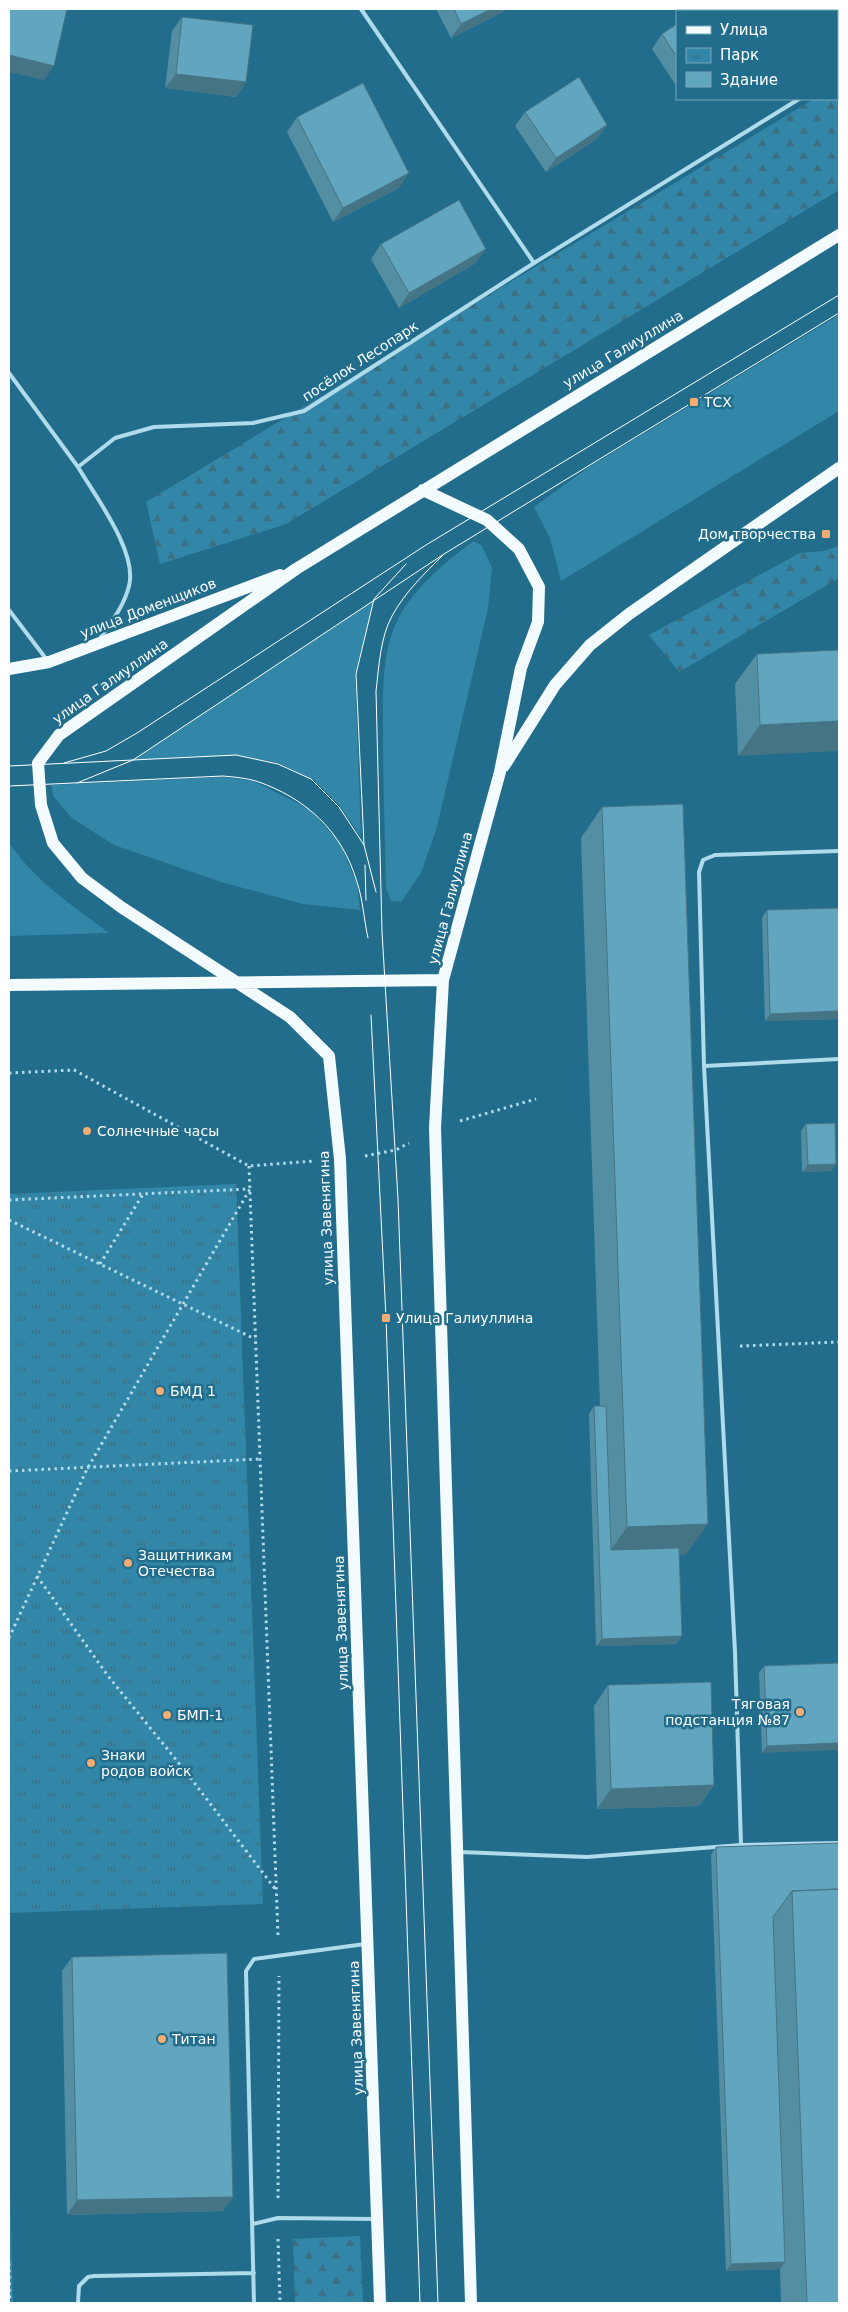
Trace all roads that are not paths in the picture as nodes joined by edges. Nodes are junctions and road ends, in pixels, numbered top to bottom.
1 (361, 9) edge
2 (797, 100) edge
3 (839, 235) edge
4 (534, 263) junction
5 (9, 373) edge
6 (78, 467) junction
7 (839, 468) edge
8 (423, 490) junction
9 (296, 569) junction
10 (9, 610) edge
11 (97, 644) junction
12 (49, 662) junction
13 (9, 669) edge
14 (500, 772) junction
15 (839, 852) edge
16 (443, 980) junction
17 (241, 984) junction
18 (9, 985) edge
19 (839, 1059) edge
20 (704, 1066) junction
21 (839, 1843) edge
22 (742, 1845) junction
23 (456, 1852) junction
24 (368, 1944) junction
25 (377, 2220) junction
26 (252, 2224) junction
27 (254, 2273) junction
28 (78, 2303) edge
29 (254, 2303) edge
30 (380, 2303) edge
31 (471, 2303) edge

1 - 4 lane
2 - 4 lane, посёлок Лесопарк
3 - 8 main road, улица Галиуллина
4 - 6 lane, посёлок Лесопарк
5 - 6 lane
6 - 11 lane
7 - 14 main road, улица Галиуллина
8 - 9 main road, улица Галиуллина
8 - 14 main road, улица Галиуллина
9 - 11 main road, улица Доменщиков
9 - 17 main road, улица Галиуллина
10 - 12 lane
11 - 12 main road, улица Доменщиков
12 - 13 main road, улица Доменщиков
14 - 16 main road, улица Галиуллина
15 - 20 lane
16 - 17 main road, улица Галиуллина
16 - 23 main road
17 - 18 main road, улица Галиуллина
17 - 24 main road, улица Завенягина
19 - 20 lane
20 - 22 lane
21 - 22 lane
22 - 23 lane
23 - 31 main road
24 - 25 main road, улица Завенягина
24 - 26 lane
25 - 26 lane
25 - 30 main road, улица Завенягина
26 - 27 lane
27 - 28 lane
27 - 29 lane

